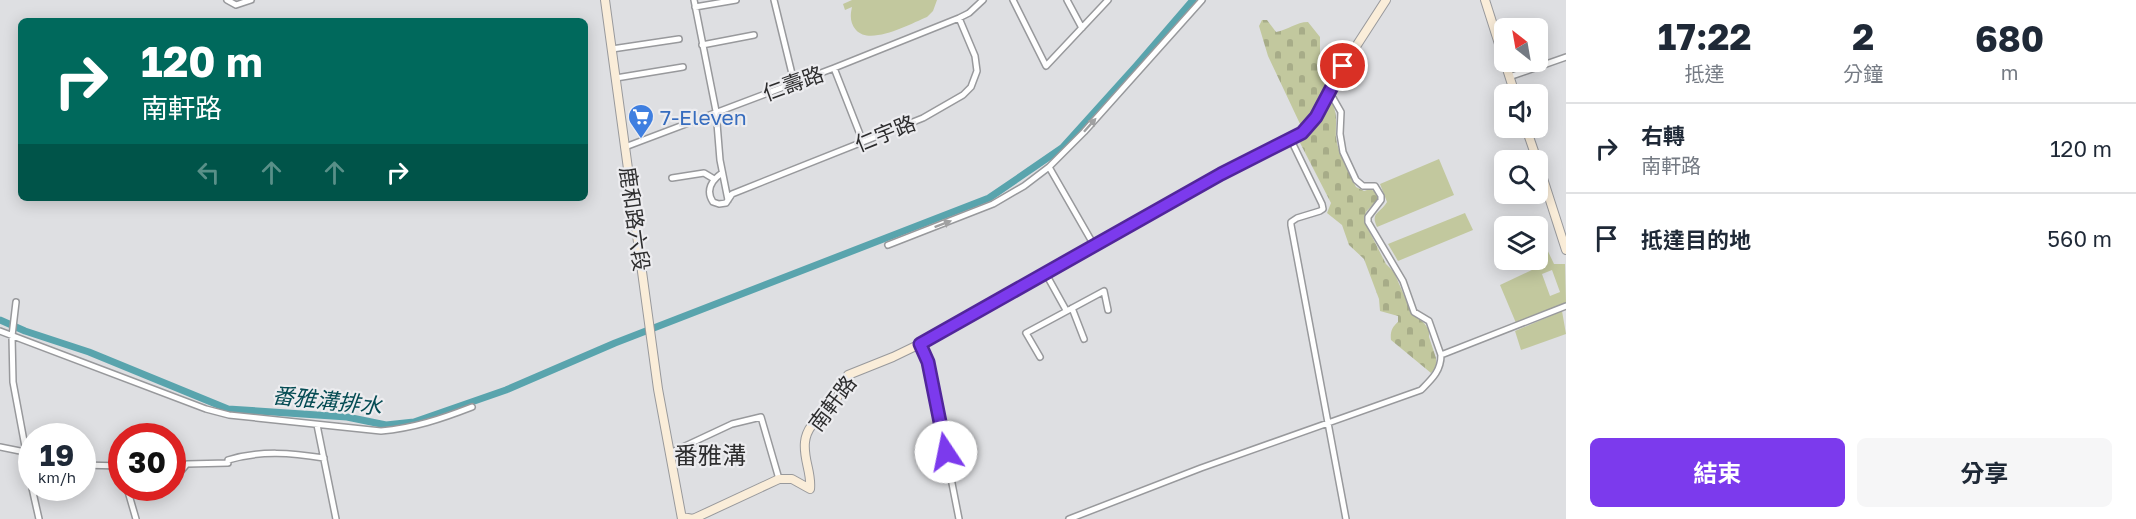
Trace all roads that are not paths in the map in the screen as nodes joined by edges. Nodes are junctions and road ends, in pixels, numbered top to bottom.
1 (227, 0) edge
2 (251, 0) edge
3 (605, 0) edge
4 (736, 0) edge
5 (774, 0) edge
6 (983, 0) edge
7 (1013, 0) edge
8 (1067, 0) edge
9 (1108, 0) edge
10 (1202, 0) edge
11 (1386, 0) edge
12 (1485, 0) edge
13 (694, 3) edge
14 (959, 18) junction
15 (1082, 28) junction
16 (754, 35) dead end
17 (679, 39) dead end
18 (702, 45) junction
19 (612, 49) junction
20 (1566, 57) edge
21 (683, 67) dead end
22 (834, 68) junction
23 (1509, 77) junction
24 (616, 78) junction
25 (794, 82) junction
26 (1511, 84) edge
27 (1328, 93) junction
28 (716, 111) junction
29 (1290, 138) junction
30 (863, 142) junction
31 (626, 147) junction
32 (1049, 167) junction
33 (722, 173) junction
34 (672, 178) dead end
35 (714, 179) junction
36 (1548, 195) edge
37 (728, 200) junction
38 (888, 245) dead end
39 (1095, 247) junction
40 (1566, 250) edge
41 (1046, 274) junction
42 (16, 302) dead end
43 (1566, 306) edge
44 (1069, 309) junction
45 (1108, 310) dead end
46 (0, 331) edge
47 (12, 334) junction
48 (1084, 339) dead end
49 (920, 344) junction
50 (1441, 355) junction
51 (1040, 357) dead end
52 (472, 407) dead end
53 (20, 423) edge
54 (1328, 424) junction
55 (317, 425) junction
56 (0, 447) edge
57 (18, 451) edge
58 (670, 453) junction
59 (324, 458) junction
60 (186, 466) edge
61 (780, 479) junction
62 (35, 501) edge
63 (131, 501) edge
64 (682, 518) edge
65 (39, 519) edge
66 (136, 519) edge
67 (336, 519) edge
68 (958, 519) edge
69 (1069, 519) edge
70 (1347, 519) edge

1 - 2 street
3 - 19 street, 鹿和路六段
4 - 13 street
5 - 25 street
6 - 14 street, 仁壽路
7 - 15 street
8 - 15 street
9 - 15 street
32 -> 10 street
11 - 27 street, 南軒路
12 - 23 street
13 - 18 street
14 - 22 street, 仁壽路
14 - 30 street, 仁宇路
16 - 18 street
17 - 19 street
18 - 28 street
19 - 24 street, 鹿和路六段
20 - 23 street
21 - 24 street
22 - 25 street, 仁壽路
22 - 30 street
23 - 26 street
24 - 31 street, 鹿和路六段
25 - 28 street, 仁壽路
27 - 29 street, 南軒路
27 - 50 street
28 - 31 street, 仁壽路
28 - 33 street
29 - 39 street, 南軒路
29 - 54 street
30 - 37 street, 仁宇路
31 - 58 street, 鹿和路六段
38 -> 32 street
32 - 39 street
33 - 35 street
33 - 37 street
34 - 35 street
35 - 37 street
36 - 40 street
39 - 41 street, 南軒路
41 - 44 street
41 - 49 street, 南軒路
42 - 47 street
43 - 50 street
44 - 45 street
44 - 48 street
44 - 51 street
46 - 47 street
47 - 53 street
47 - 55 street
49 - 61 street, 南軒路
49 - 68 street
50 - 54 street
52 - 55 street
54 - 69 street
54 - 70 street
55 - 59 street
56 - 57 street
58 - 61 street
58 - 64 street, 鹿和路六段
59 - 60 street
59 - 67 street
61 - 64 street
62 - 65 street
63 - 66 street

